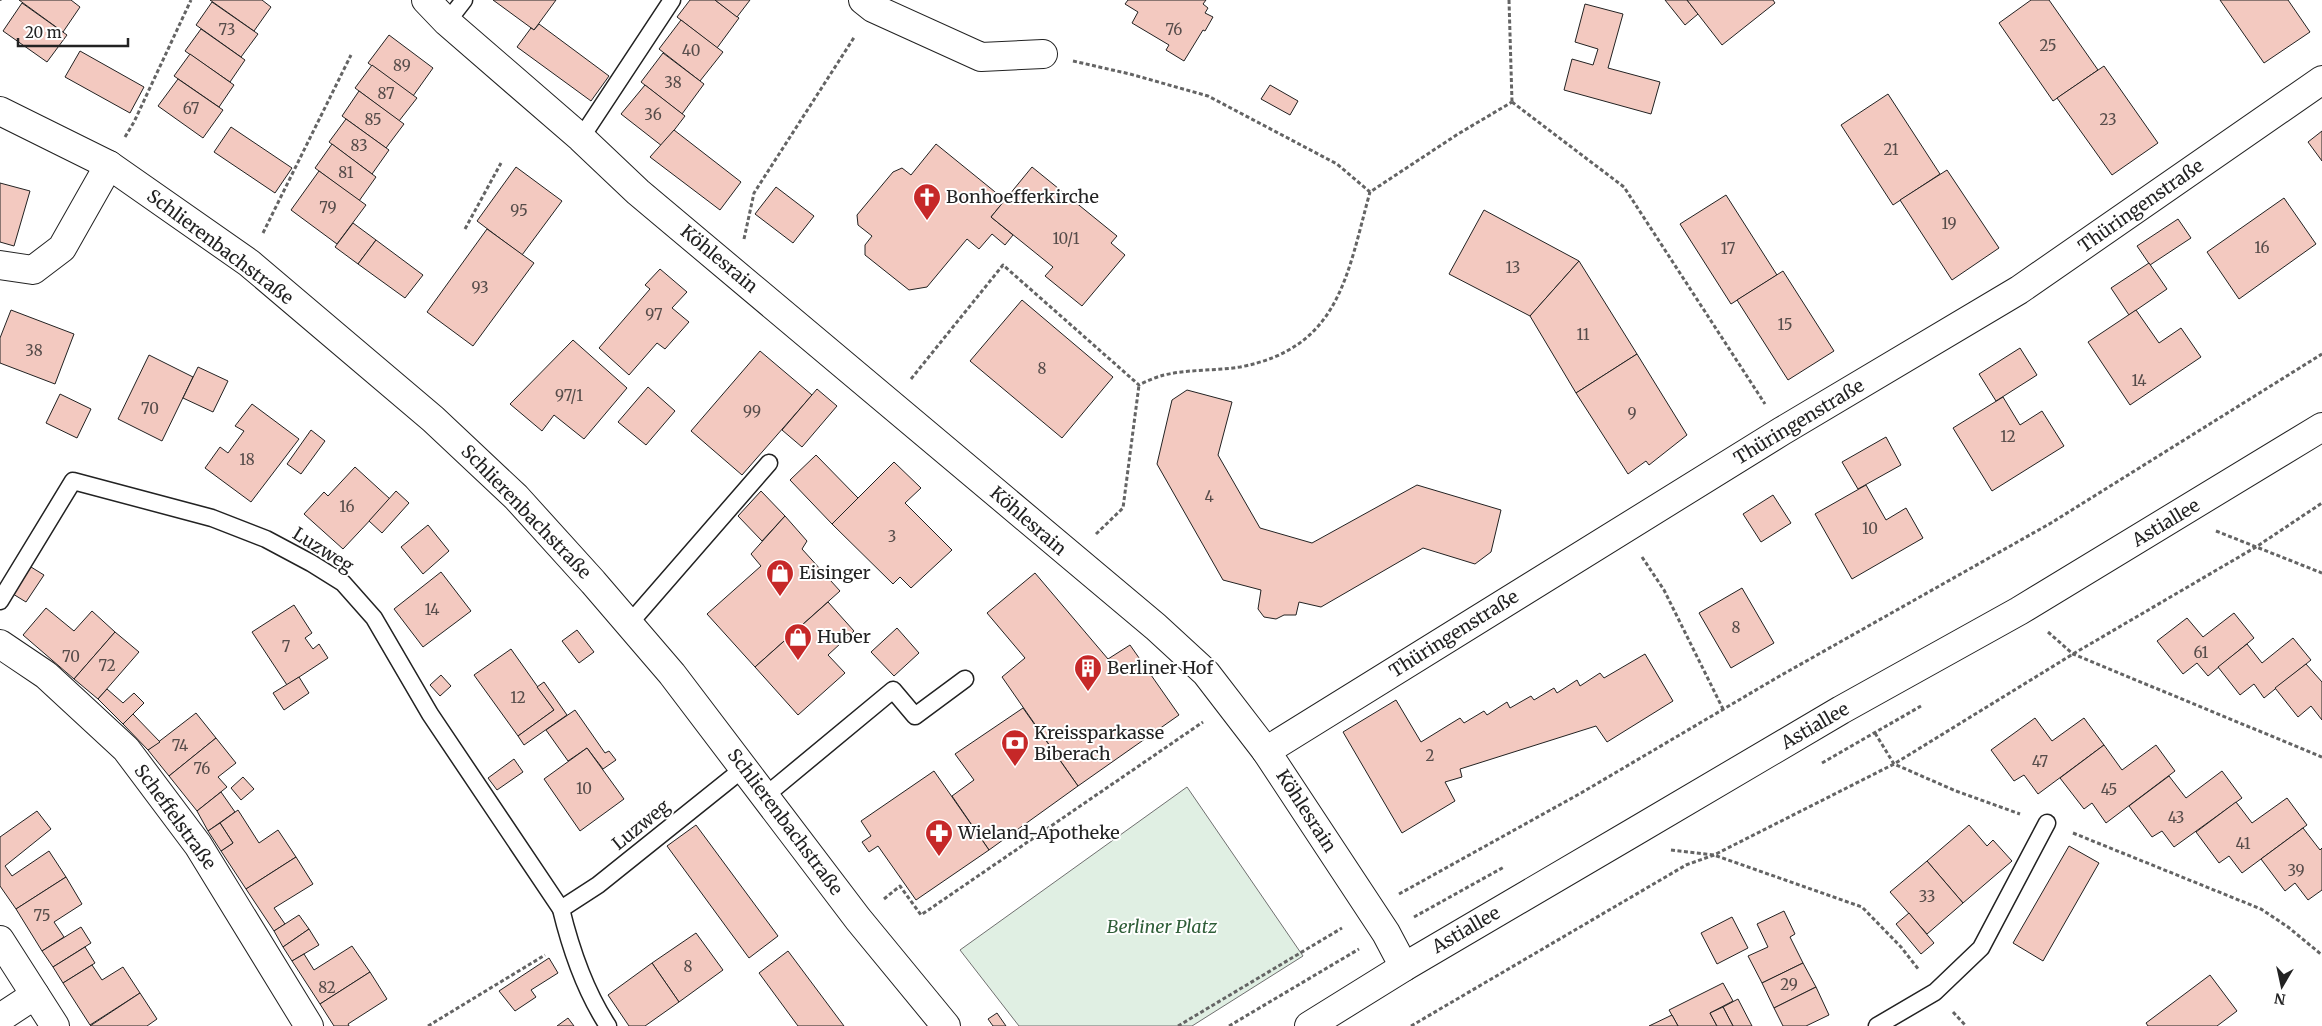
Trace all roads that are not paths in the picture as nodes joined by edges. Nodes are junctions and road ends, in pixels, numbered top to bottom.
1 (426, 0) edge
2 (464, 0) edge
3 (672, 0) edge
4 (863, 0) edge
5 (447, 22) junction
6 (1043, 54) road end
7 (2322, 80) edge
8 (0, 111) edge
9 (581, 138) junction
10 (109, 164) junction
11 (0, 265) edge
12 (2322, 427) edge
13 (769, 463) dead end
14 (0, 601) edge
15 (629, 624) junction
16 (0, 644) edge
17 (965, 679) dead end
18 (1266, 751) junction
19 (744, 768) junction
20 (766, 796) junction
21 (2048, 823) road end
22 (561, 909) junction
23 (0, 940) edge
24 (1404, 966) junction
25 (35, 995) junction
26 (0, 1018) edge
27 (55, 1026) edge
28 (309, 1026) edge
29 (608, 1026) edge
30 (946, 1026) edge
31 (1309, 1026) edge
32 (1877, 1026) edge

1 - 5 street, Köhlesrain
2 - 5 lane
3 - 9 lane
4 - 6 street
5 - 9 street, Köhlesrain
7 - 18 street, Thüringenstraße
8 - 10 street, Schlierenbachstraße
9 - 18 street, Köhlesrain
10 - 11 street
10 - 15 street, Schlierenbachstraße
12 - 24 street, Astiallee
13 - 15 lane
14 - 22 lane, Luzweg
15 - 19 street, Schlierenbachstraße
16 - 28 street, Scheffelstraße
17 - 20 lane
18 - 24 street, Köhlesrain
19 - 20 street, Schlierenbachstraße
19 - 22 lane, Luzweg
20 - 30 street, Schlierenbachstraße
21 - 32 lane
22 - 29 lane, Luzweg
23 - 25 street
24 - 31 street, Astiallee
25 - 26 street
25 - 27 street

